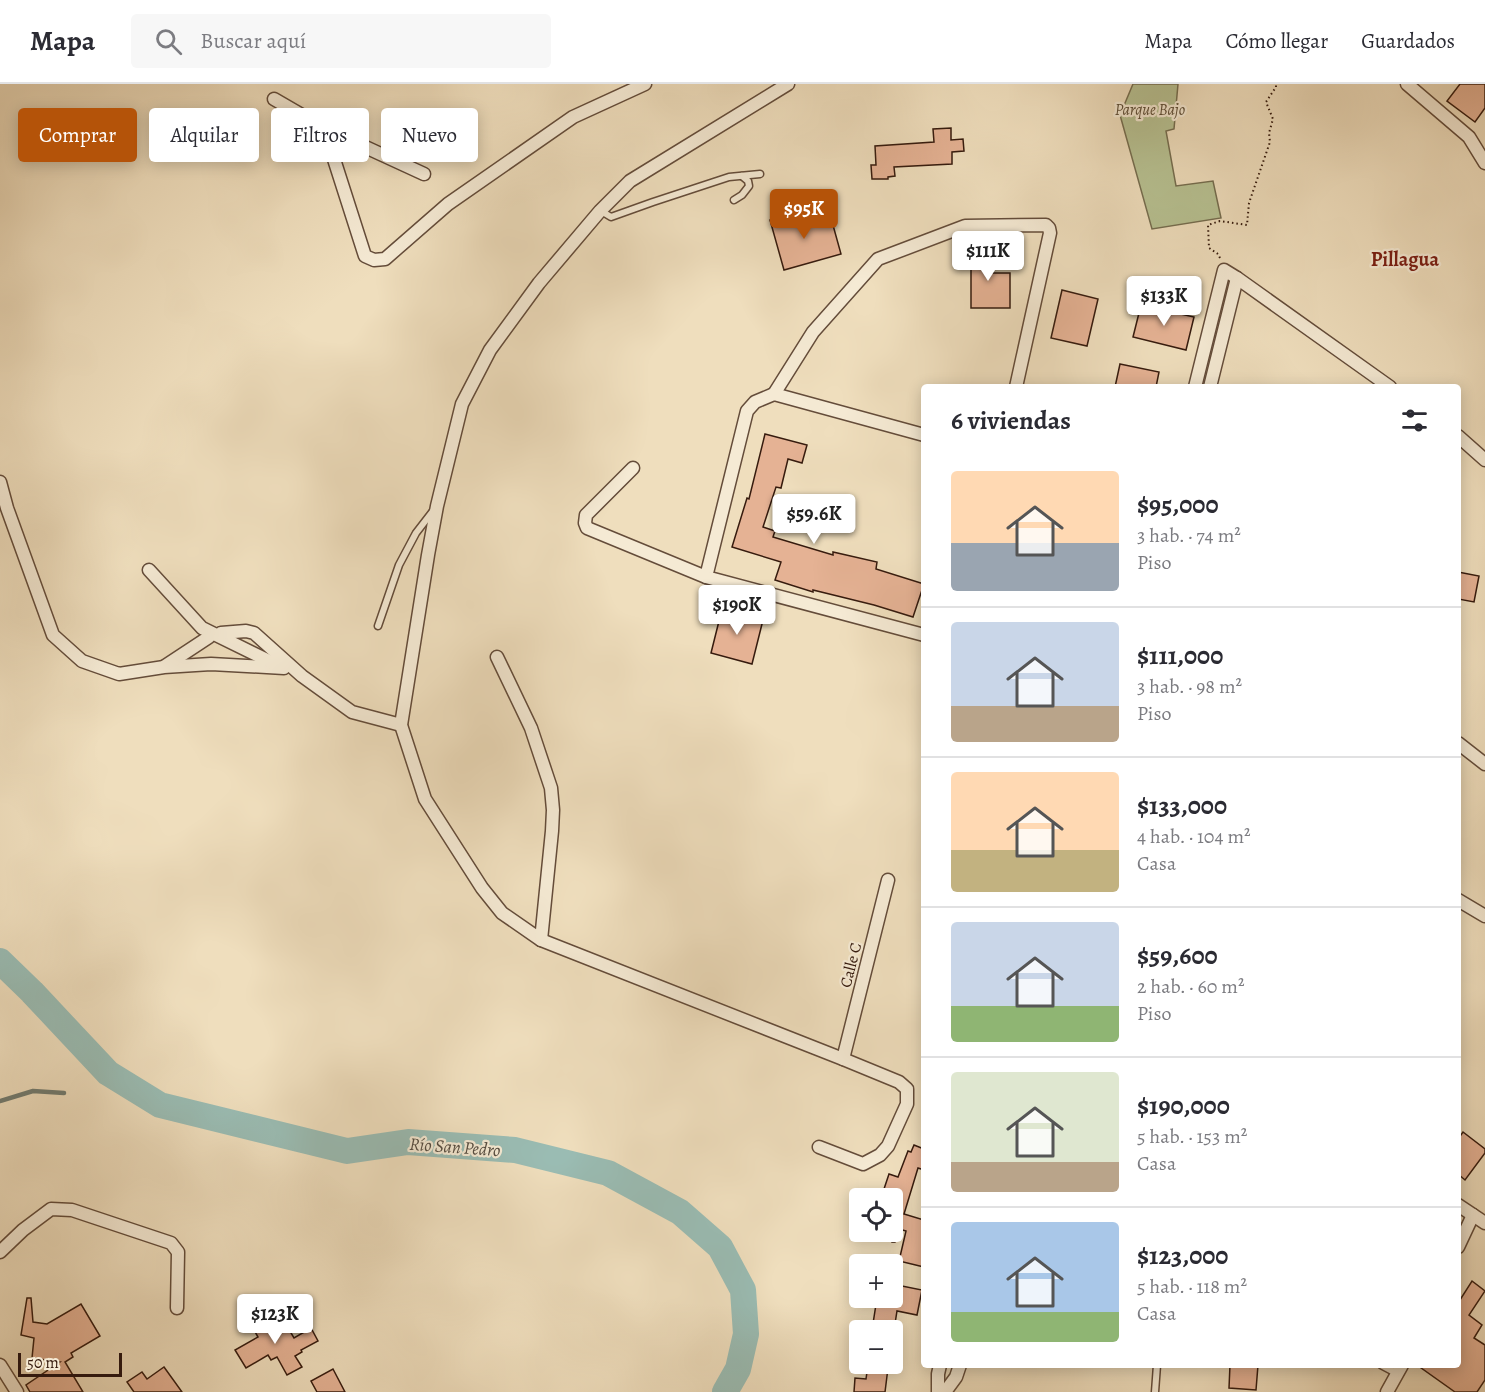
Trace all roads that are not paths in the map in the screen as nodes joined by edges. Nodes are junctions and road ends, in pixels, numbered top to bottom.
1 (645, 84) edge
2 (788, 84) edge
3 (1407, 84) edge
4 (274, 99) dead end
5 (290, 108) edge
6 (369, 149) edge
7 (335, 162) edge
8 (1485, 163) edge
9 (424, 174) dead end
10 (760, 174) dead end
11 (741, 176) junction
12 (734, 200) dead end
13 (600, 211) junction
14 (1237, 278) junction
15 (1017, 384) edge
16 (1196, 384) edge
17 (1211, 384) edge
18 (1386, 384) edge
19 (774, 394) junction
20 (921, 434) edge
21 (1461, 439) edge
22 (1485, 460) edge
23 (633, 468) dead end
24 (0, 482) edge
25 (438, 506) junction
26 (149, 570) dead end
27 (706, 577) junction
28 (378, 626) dead end
29 (921, 634) edge
30 (497, 657) dead end
31 (164, 667) junction
32 (284, 668) junction
33 (302, 676) junction
34 (402, 724) junction
35 (1461, 745) edge
36 (1485, 764) edge
37 (888, 880) dead end
38 (1461, 902) edge
39 (1485, 916) edge
40 (541, 940) junction
41 (843, 1059) junction
42 (819, 1147) dead end
43 (1461, 1207) edge
44 (1473, 1215) junction
45 (1485, 1223) edge
46 (1461, 1241) edge
47 (0, 1252) edge
48 (177, 1308) dead end
49 (0, 1365) edge
50 (939, 1368) edge
51 (959, 1368) edge
52 (1157, 1368) edge
53 (1400, 1370) edge
54 (17, 1392) edge
55 (938, 1392) edge
56 (945, 1392) edge
57 (1155, 1392) edge
58 (1387, 1392) edge

1 - 7 street
2 - 13 street
3 - 8 street
4 - 5 street
6 - 9 street
10 - 11 lane
11 - 12 lane
11 - 13 lane
13 - 25 street
14 - 16 street
14 - 17 street
14 - 18 street
15 - 19 street
19 - 20 street
19 - 27 street
21 - 22 street
23 - 27 street
24 - 31 street
25 - 28 lane
25 - 34 street
26 - 32 street
27 - 29 street
30 - 40 street
31 - 32 street
31 - 33 street
32 - 33 street
33 - 34 street
34 - 40 street
35 - 36 street
37 - 41 street, Calle C
38 - 39 street
40 - 41 street
41 - 42 street
43 - 44 street
44 - 45 street
44 - 46 street
47 - 48 street
49 - 54 street
50 - 55 street
51 - 56 street
52 - 57 lane
53 - 58 street

